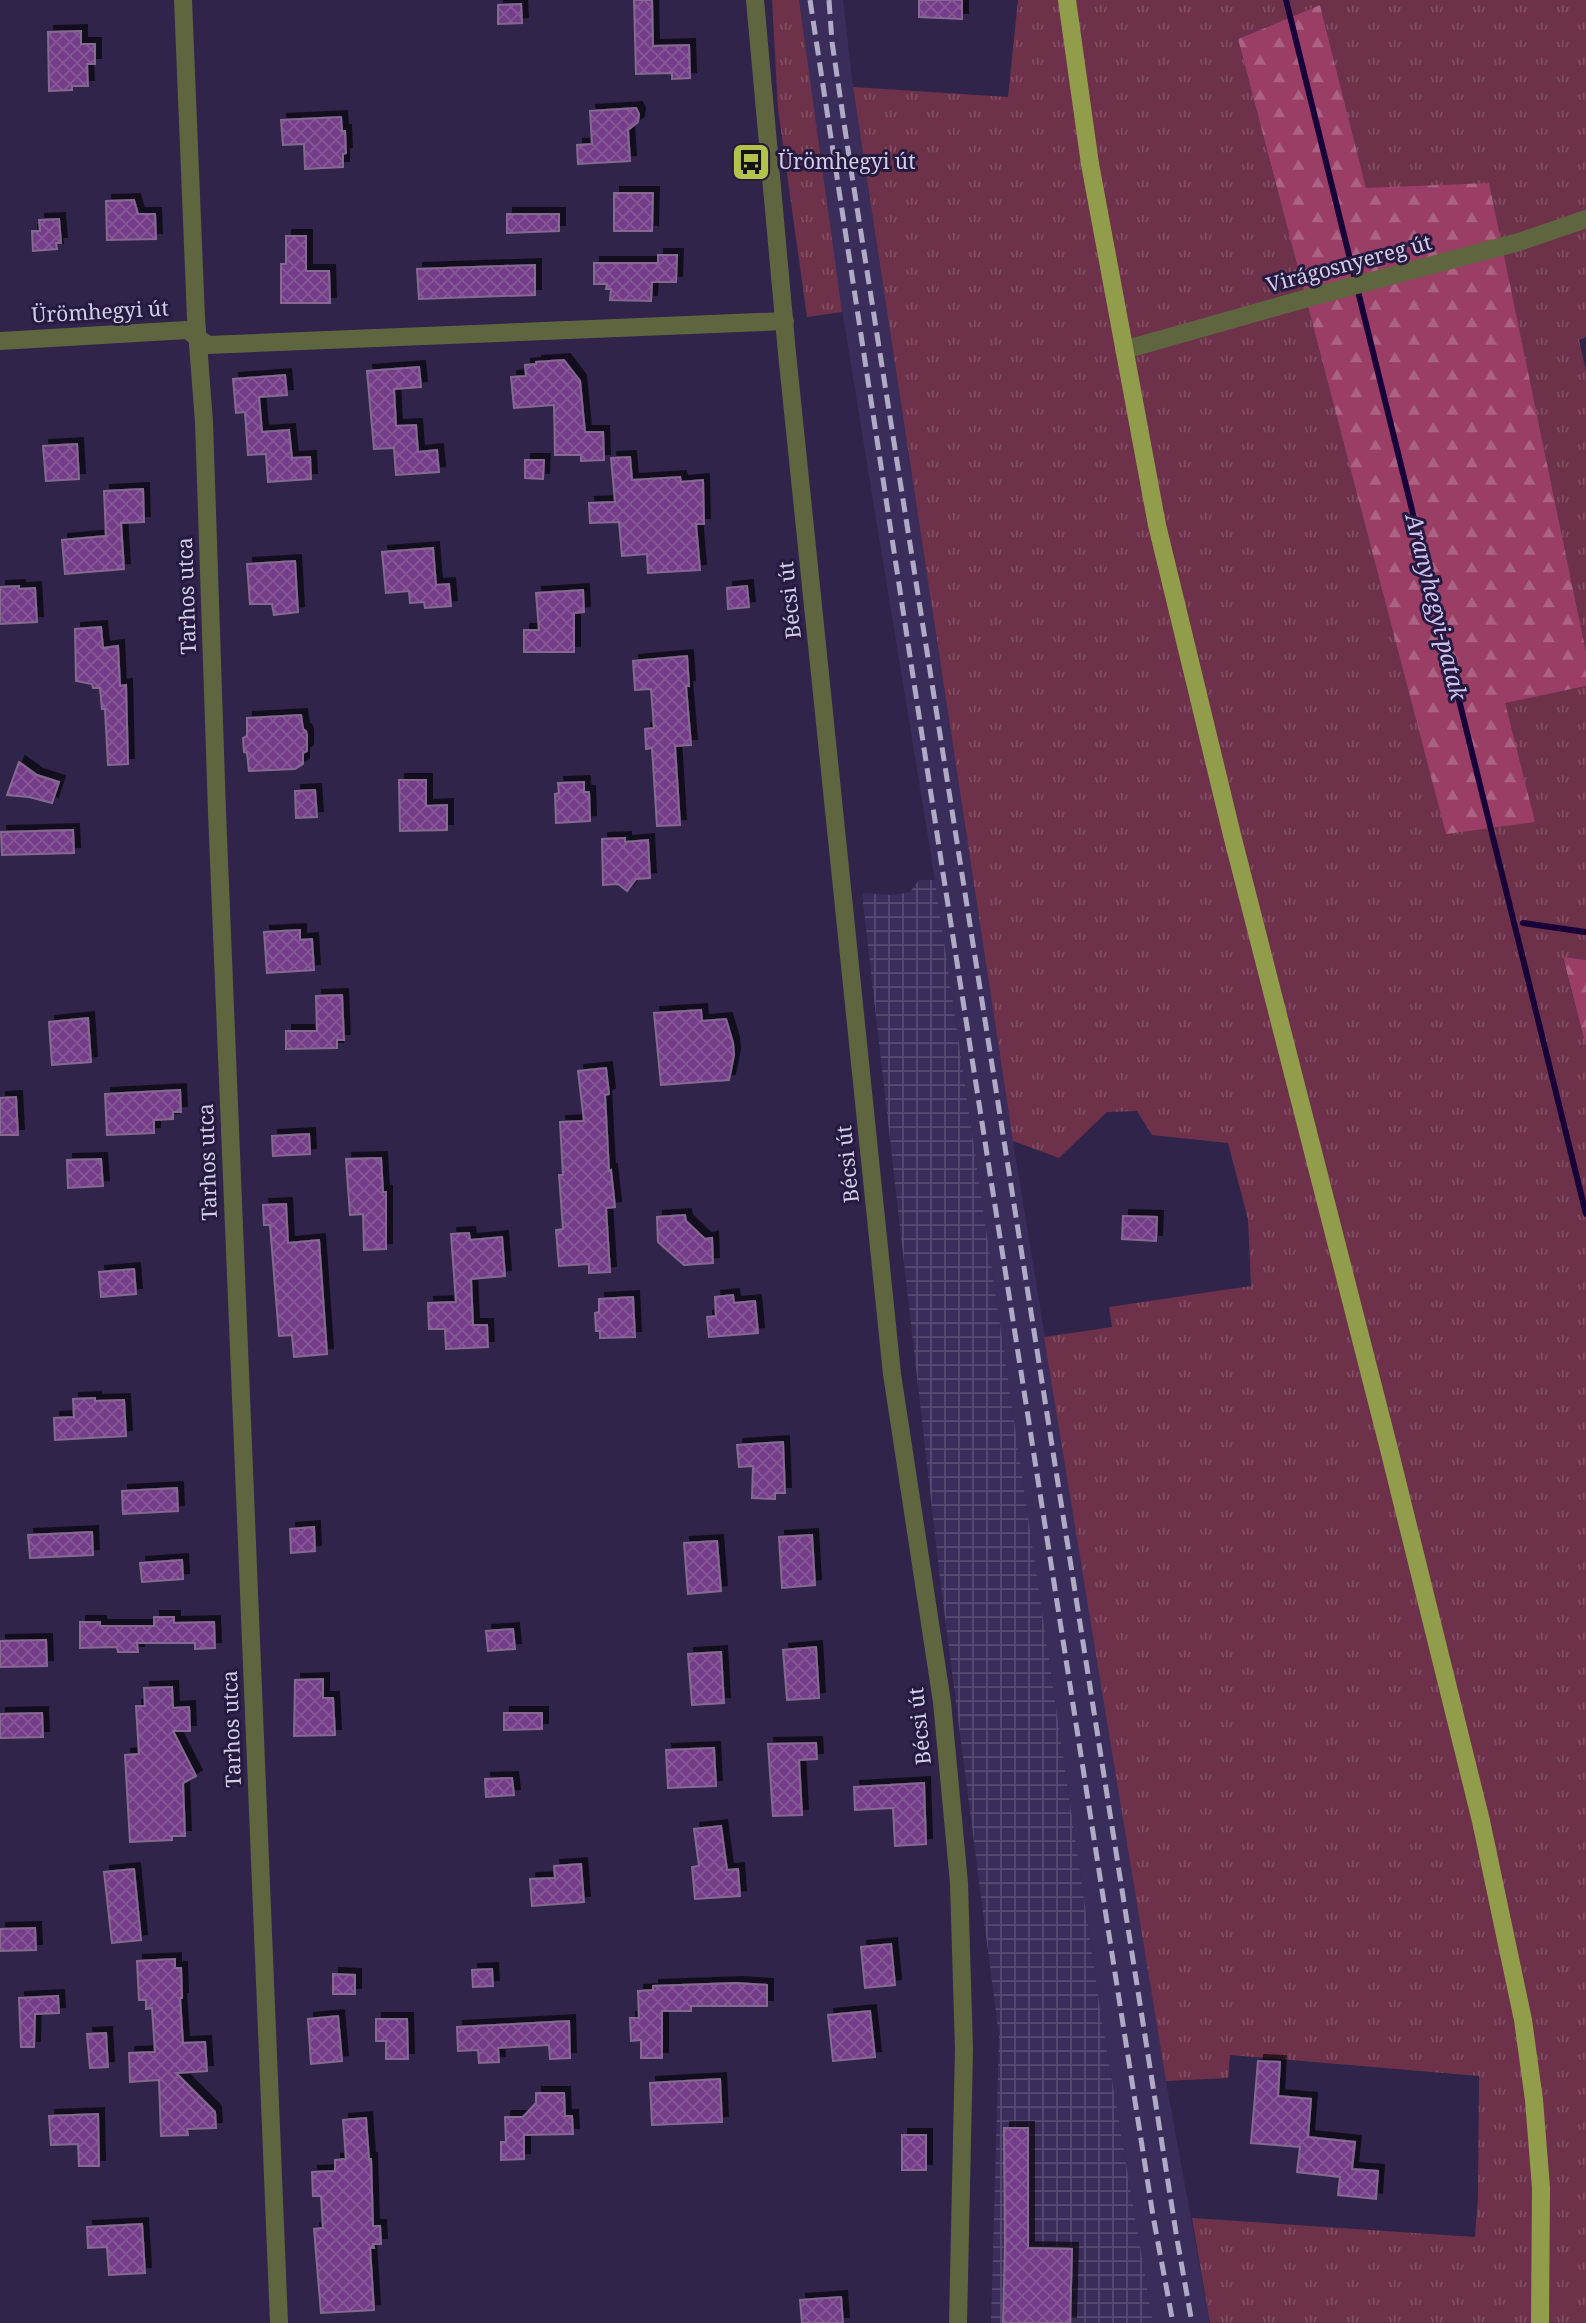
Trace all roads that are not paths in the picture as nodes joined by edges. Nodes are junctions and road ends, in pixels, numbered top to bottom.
1 (183, 0) edge
2 (755, 0) edge
3 (1067, 0) edge
4 (1586, 219) edge
5 (785, 321) junction
6 (197, 337) junction
7 (0, 341) edge
8 (1124, 350) junction
9 (279, 2323) edge
10 (958, 2323) edge
11 (1539, 2323) edge

1 - 6 street, Tarhos utca
2 - 5 street, Bécsi út
3 - 8 main road
4 - 8 street, Virágosnyereg út
5 - 6 street, Ürömhegyi út
5 - 10 street, Bécsi út
6 - 7 street, Ürömhegyi út
6 - 9 street, Tarhos utca
8 - 11 main road

